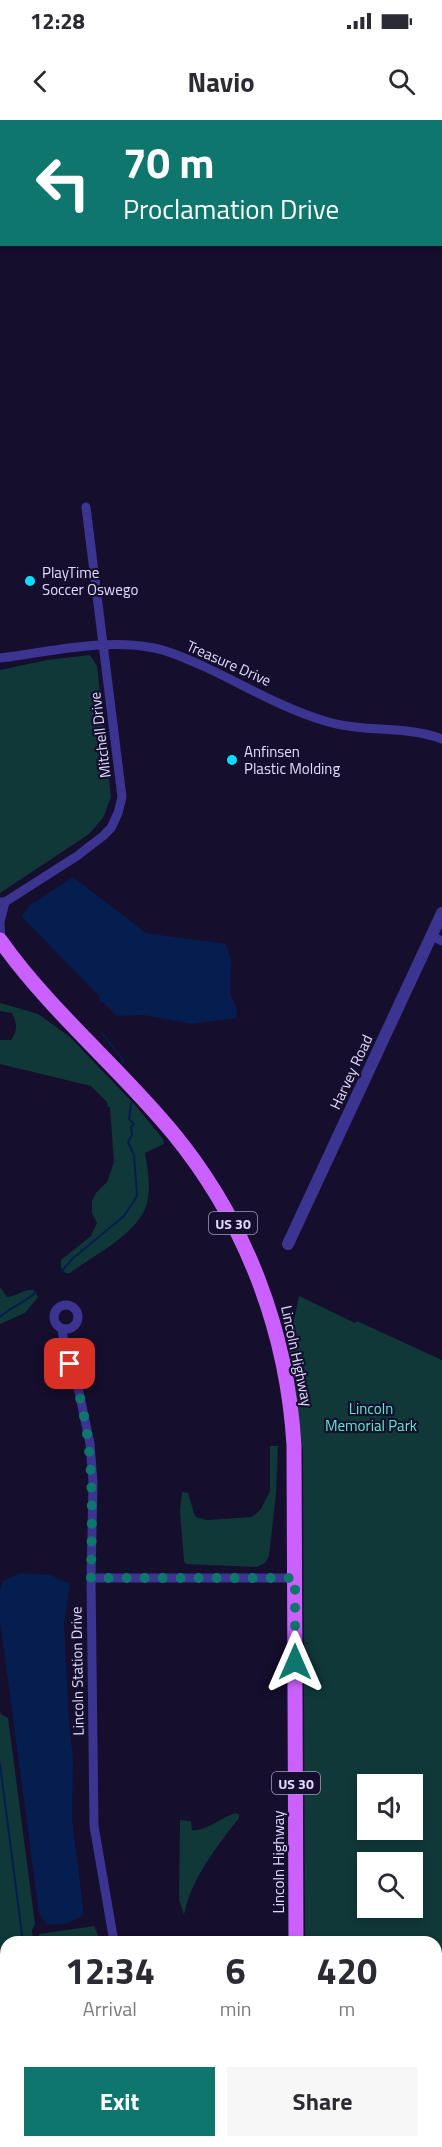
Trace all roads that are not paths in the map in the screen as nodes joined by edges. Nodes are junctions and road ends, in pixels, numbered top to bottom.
1 (86, 507) dead end
2 (104, 645) junction
3 (0, 658) edge
4 (442, 739) edge
5 (2, 902) edge
6 (442, 914) edge
7 (437, 939) edge
8 (0, 941) edge
9 (288, 1244) dead end
10 (62, 1329) dead end
11 (91, 1578) junction
12 (295, 1578) junction
13 (113, 1936) edge
14 (296, 1936) edge

1 - 2 street, Mitchell Drive
2 - 3 street, Treasure Drive
2 - 4 street, Treasure Drive
2 - 5 street, Mitchell Drive
5 - 8 street, Mitchell Drive
6 - 7 street, Harvey Road
7 - 9 street, Harvey Road
8 - 12 main road, Lincoln Highway / US 30
10 - 11 street, Lincoln Station Drive
11 - 12 street
11 - 13 street, Lincoln Station Drive
12 - 14 main road, Lincoln Highway / US 30

